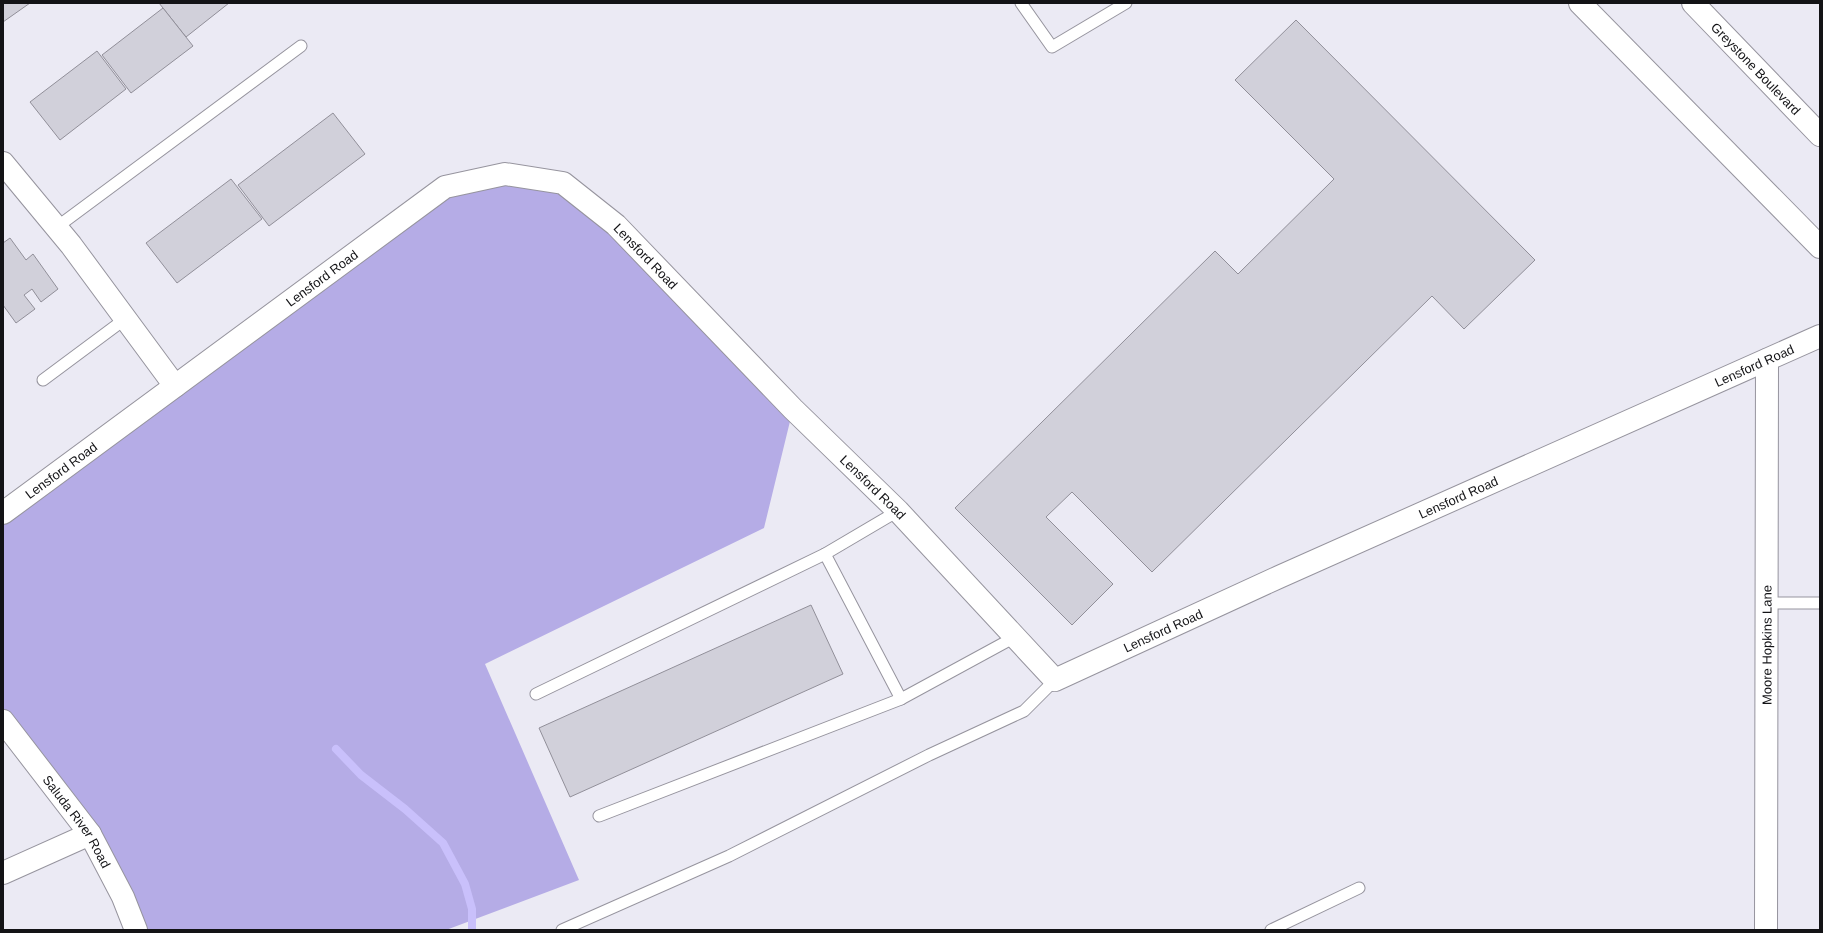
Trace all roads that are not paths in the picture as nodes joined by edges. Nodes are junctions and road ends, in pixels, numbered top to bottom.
1 (1021, 3) edge
2 (1126, 3) edge
3 (1580, 3) edge
4 (1693, 3) edge
5 (301, 46) dead end
6 (1820, 135) edge
7 (3, 163) edge
8 (57, 227) junction
9 (1820, 247) edge
10 (125, 319) junction
11 (1820, 336) edge
12 (1766, 360) junction
13 (43, 380) dead end
14 (175, 386) junction
15 (898, 511) junction
16 (3, 513) edge
17 (825, 554) junction
18 (1766, 603) junction
19 (1820, 603) edge
20 (1015, 637) junction
21 (1055, 680) junction
22 (536, 694) dead end
23 (901, 699) junction
24 (3, 721) edge
25 (598, 816) dead end
26 (90, 834) junction
27 (3, 873) edge
28 (1359, 888) dead end
29 (136, 930) edge
30 (562, 930) edge
31 (1271, 930) edge
32 (1766, 930) edge

1 - 2 lane
3 - 9 street
4 - 6 street, Greystone Boulevard
5 - 8 lane
7 - 8 street
8 - 10 street
10 - 13 lane
10 - 14 street
11 - 12 street, Lensford Road
12 - 18 street, Moore Hopkins Lane
12 - 21 street, Lensford Road
14 - 15 street, Lensford Road
14 - 16 street, Lensford Road
15 - 17 lane
15 - 20 street, Lensford Road
17 - 22 lane
17 - 23 lane
18 - 19 lane
18 - 32 street, Moore Hopkins Lane
20 - 21 street, Lensford Road
20 - 23 lane
21 - 30 lane
23 - 25 lane
24 - 26 street, Saluda River Road
26 - 27 street
26 - 29 street, Saluda River Road
28 - 31 lane

